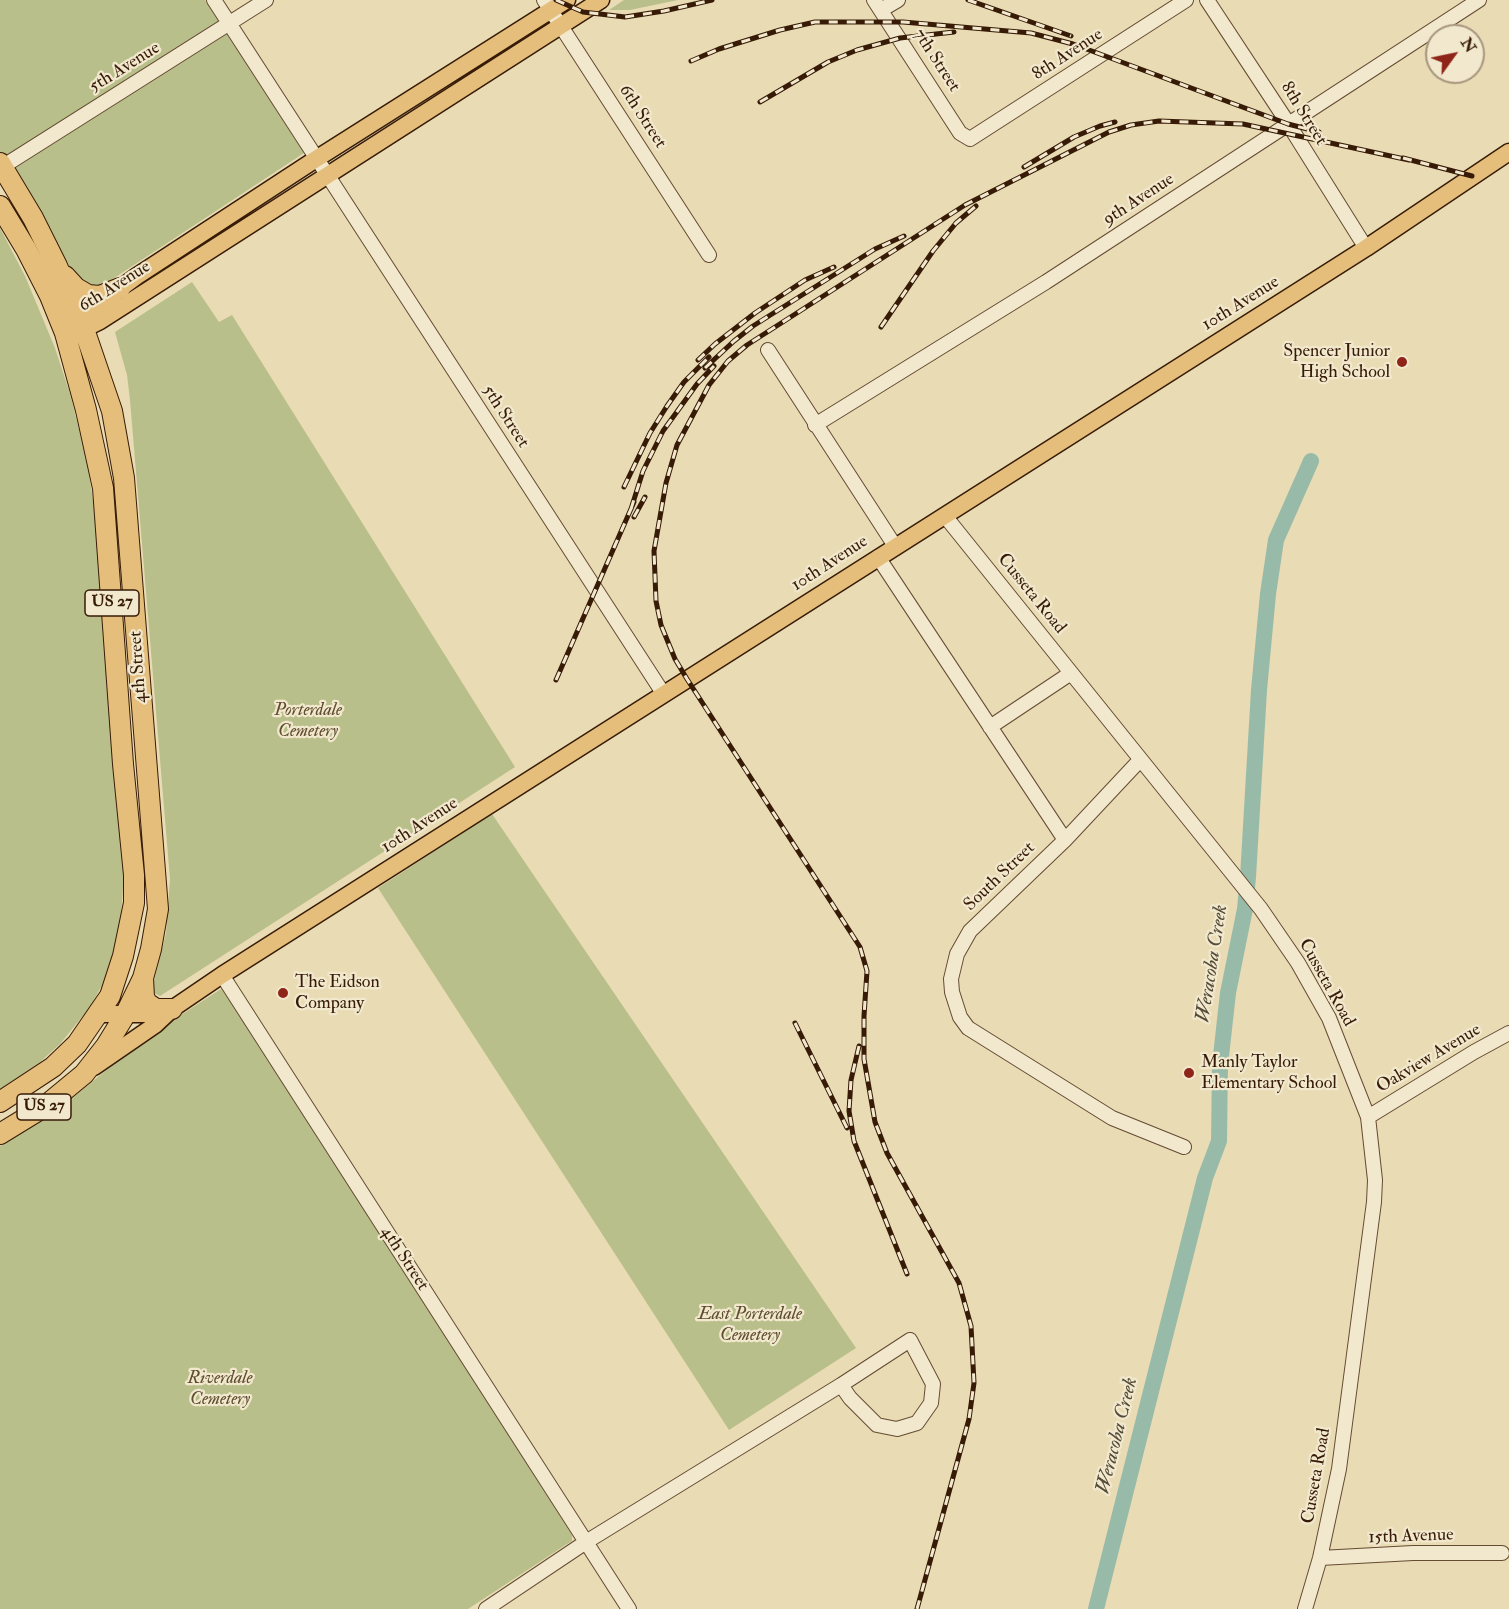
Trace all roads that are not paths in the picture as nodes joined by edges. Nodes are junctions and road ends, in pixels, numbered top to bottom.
1 (214, 0) edge
2 (266, 0) edge
3 (567, 0) edge
4 (601, 0) edge
5 (898, 0) edge
6 (1186, 0) edge
7 (1207, 0) edge
8 (1479, 0) edge
9 (547, 5) edge
10 (878, 5) edge
11 (229, 24) junction
12 (561, 25) junction
13 (1288, 124) junction
14 (970, 139) joint
15 (1509, 152) edge
16 (316, 159) junction
17 (1, 165) edge
18 (326, 175) junction
19 (0, 206) edge
20 (1366, 248) junction
21 (709, 255) dead end
22 (57, 266) junction
23 (120, 288) junction
24 (81, 323) junction
25 (65, 333) junction
26 (768, 350) dead end
27 (815, 425) junction
28 (945, 516) junction
29 (895, 546) junction
30 (878, 557) junction
31 (1071, 673) junction
32 (663, 693) junction
33 (990, 727) junction
34 (1140, 760) junction
35 (1065, 840) junction
36 (222, 975) junction
37 (143, 978) junction
38 (172, 1009) junction
39 (99, 1014) junction
40 (125, 1015) junction
41 (1509, 1033) edge
42 (84, 1074) junction
43 (0, 1102) edge
44 (1368, 1118) junction
45 (0, 1134) edge
46 (1184, 1147) dead end
47 (841, 1385) junction
48 (586, 1542) junction
49 (1503, 1553) dead end
50 (1320, 1558) junction
51 (486, 1609) edge
52 (629, 1609) edge
53 (1305, 1609) edge

1 - 11 street
2 - 11 street, 5th Avenue
3 - 9 main road, 6th Avenue
4 - 12 main road, 6th Avenue
5 - 10 street
6 - 14 street, 8th Avenue
7 - 13 street, 8th Street
8 - 13 street, 9th Avenue
9 - 12 street, 6th Street
9 - 16 main road, 6th Avenue
10 - 14 street, 7th Street
11 - 16 street, 5th Street
11 - 17 street, 5th Avenue
12 - 18 main road, 6th Avenue
12 - 21 street, 6th Street
13 - 20 street, 8th Street
13 - 27 street, 9th Avenue
15 - 20 main road, 10th Avenue
16 - 18 street, 5th Street
16 - 23 main road, 6th Avenue
17 - 22 highway, 4th Street / US 27
18 - 24 main road, 6th Avenue
18 - 32 street, 5th Street
19 - 25 highway, 4th Street / US 27
20 - 28 main road, 10th Avenue
22 - 23 highway
22 - 24 highway, 4th Street / US 27
23 - 24 main road, 6th Avenue
24 - 25 main road, 6th Avenue
24 - 37 highway, 4th Street / US 27
25 - 39 highway, 4th Street / US 27
26 - 27 street
27 - 29 street
28 - 29 main road, 10th Avenue
28 - 31 street, Cusseta Road
29 - 30 main road, 10th Avenue
30 - 32 main road, 10th Avenue
30 - 33 street
31 - 33 street
31 - 34 street, Cusseta Road
32 - 36 main road, 10th Avenue
33 - 35 street
34 - 35 street, South Street
34 - 44 street, Cusseta Road
35 - 46 street, South Street
36 - 38 main road, 10th Avenue
36 - 48 street, 4th Street
37 - 38 highway
37 - 40 highway, 4th Street / US 27
38 - 40 main road, 10th Avenue
38 - 42 main road, 10th Avenue
39 - 40 main road, 10th Avenue
39 - 43 highway, 4th Street / US 27
40 - 42 highway, 4th Street / US 27
41 - 44 street, Oakview Avenue
42 - 45 highway, 4th Street / US 27
44 - 50 street, Cusseta Road
47 - 47 street
47 - 48 street
48 - 51 street
48 - 52 street, 4th Street
49 - 50 street, 15th Avenue
50 - 53 street, Cusseta Road

